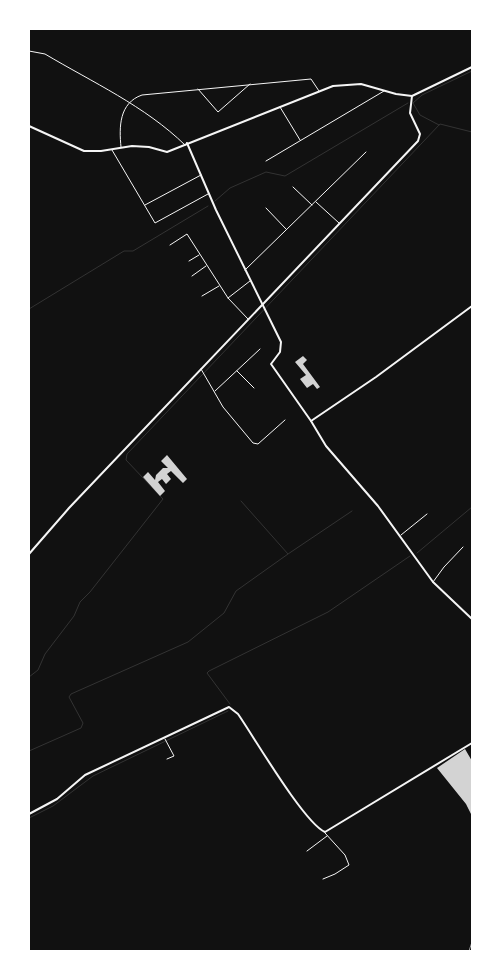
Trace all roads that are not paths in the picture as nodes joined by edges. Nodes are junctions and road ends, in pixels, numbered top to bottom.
1 (29, 51) edge
2 (472, 67) edge
3 (250, 84) junction
4 (198, 89) junction
5 (319, 91) junction
6 (384, 91) junction
7 (412, 96) junction
8 (130, 104) junction
9 (280, 106) junction
10 (29, 126) edge
11 (300, 140) junction
12 (186, 144) junction
13 (122, 148) junction
14 (111, 149) junction
15 (366, 152) dead end
16 (266, 161) dead end
17 (201, 175) junction
18 (293, 187) dead end
19 (209, 193) junction
20 (316, 202) junction
21 (312, 205) junction
22 (144, 206) junction
23 (266, 208) dead end
24 (339, 224) junction
25 (286, 230) junction
26 (170, 245) dead end
27 (200, 254) junction
28 (189, 261) dead end
29 (207, 266) junction
30 (245, 270) junction
31 (192, 276) dead end
32 (250, 280) junction
33 (219, 285) junction
34 (202, 296) dead end
35 (228, 298) junction
36 (261, 305) junction
37 (472, 306) edge
38 (248, 319) junction
39 (260, 349) dead end
40 (202, 370) junction
41 (236, 370) junction
42 (254, 388) dead end
43 (214, 392) junction
44 (285, 420) dead end
45 (311, 421) junction
46 (427, 514) dead end
47 (401, 535) junction
48 (463, 548) dead end
49 (29, 554) edge
50 (433, 582) junction
51 (472, 620) edge
52 (165, 739) junction
53 (472, 742) edge
54 (167, 759) dead end
55 (29, 814) edge
56 (325, 832) junction
57 (328, 836) junction
58 (307, 851) dead end
59 (322, 879) dead end

1 - 8 street
2 - 7 street
3 - 4 street
3 - 4 street
3 - 5 street
4 - 8 street
5 - 6 street
5 - 9 street
6 - 7 street
6 - 11 street
7 - 24 street
8 - 12 street
8 - 13 street
9 - 11 street
9 - 12 street
10 - 14 street
11 - 16 street
12 - 13 street
12 - 17 street
13 - 14 street
14 - 22 street
15 - 20 street
17 - 19 street
17 - 22 street
18 - 21 street
19 - 22 street
19 - 30 street
20 - 21 street
20 - 24 street
21 - 25 street
23 - 25 street
24 - 36 street
25 - 30 street
26 - 27 street
27 - 28 street
27 - 29 street
29 - 31 street
29 - 33 street
30 - 32 street
32 - 35 street
32 - 36 street
33 - 34 street
33 - 35 street
35 - 38 street
36 - 38 street
36 - 45 street
37 - 45 street
38 - 40 street
39 - 41 street
40 - 43 street
40 - 49 street
41 - 42 street
41 - 43 street
43 - 44 street
45 - 47 street
46 - 47 street
47 - 50 street
48 - 50 street
50 - 51 street
52 - 54 street
52 - 55 street
52 - 56 street
53 - 56 street
56 - 57 street
57 - 58 street
57 - 59 street

